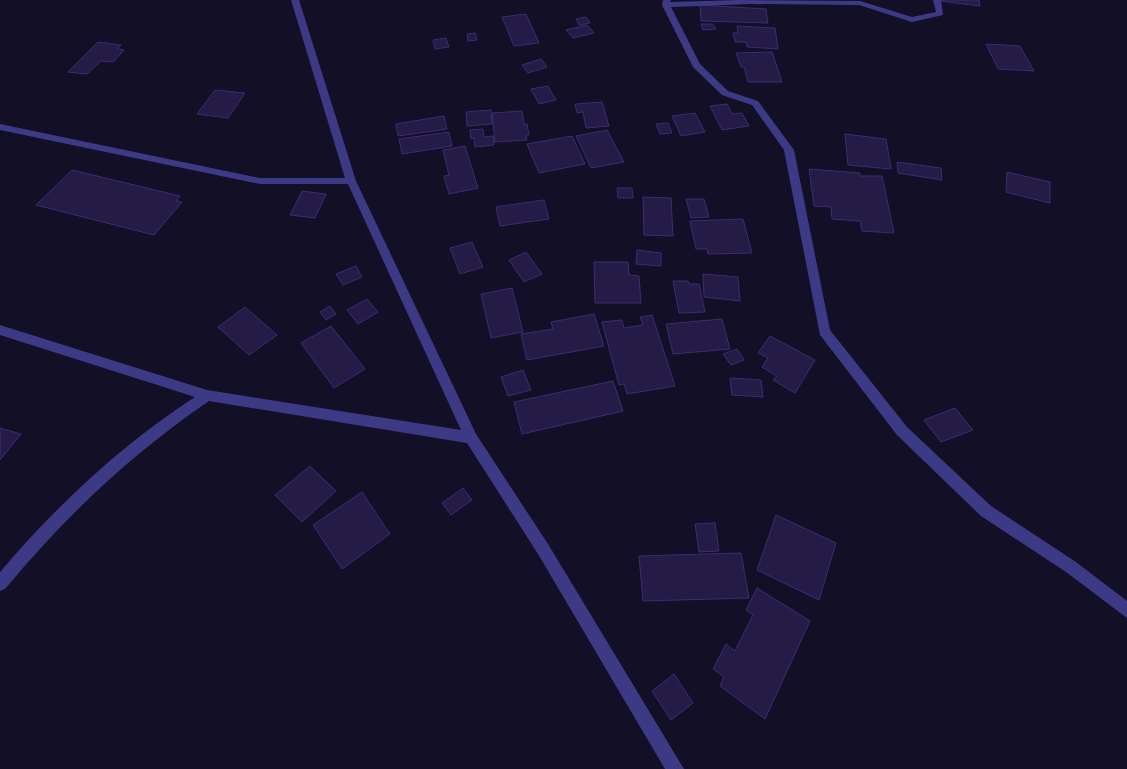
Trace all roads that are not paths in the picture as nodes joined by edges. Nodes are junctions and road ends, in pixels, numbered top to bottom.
1 (295, 0) edge
2 (937, 0) edge
3 (667, 2) edge
4 (0, 127) edge
5 (351, 181) junction
6 (0, 330) edge
7 (207, 395) junction
8 (471, 438) junction
9 (0, 584) edge
10 (1127, 610) edge
11 (676, 769) edge

1 - 5 street
2 - 3 street
3 - 10 street
4 - 5 street
5 - 8 street
6 - 7 street
7 - 8 street
7 - 9 street
8 - 11 street

